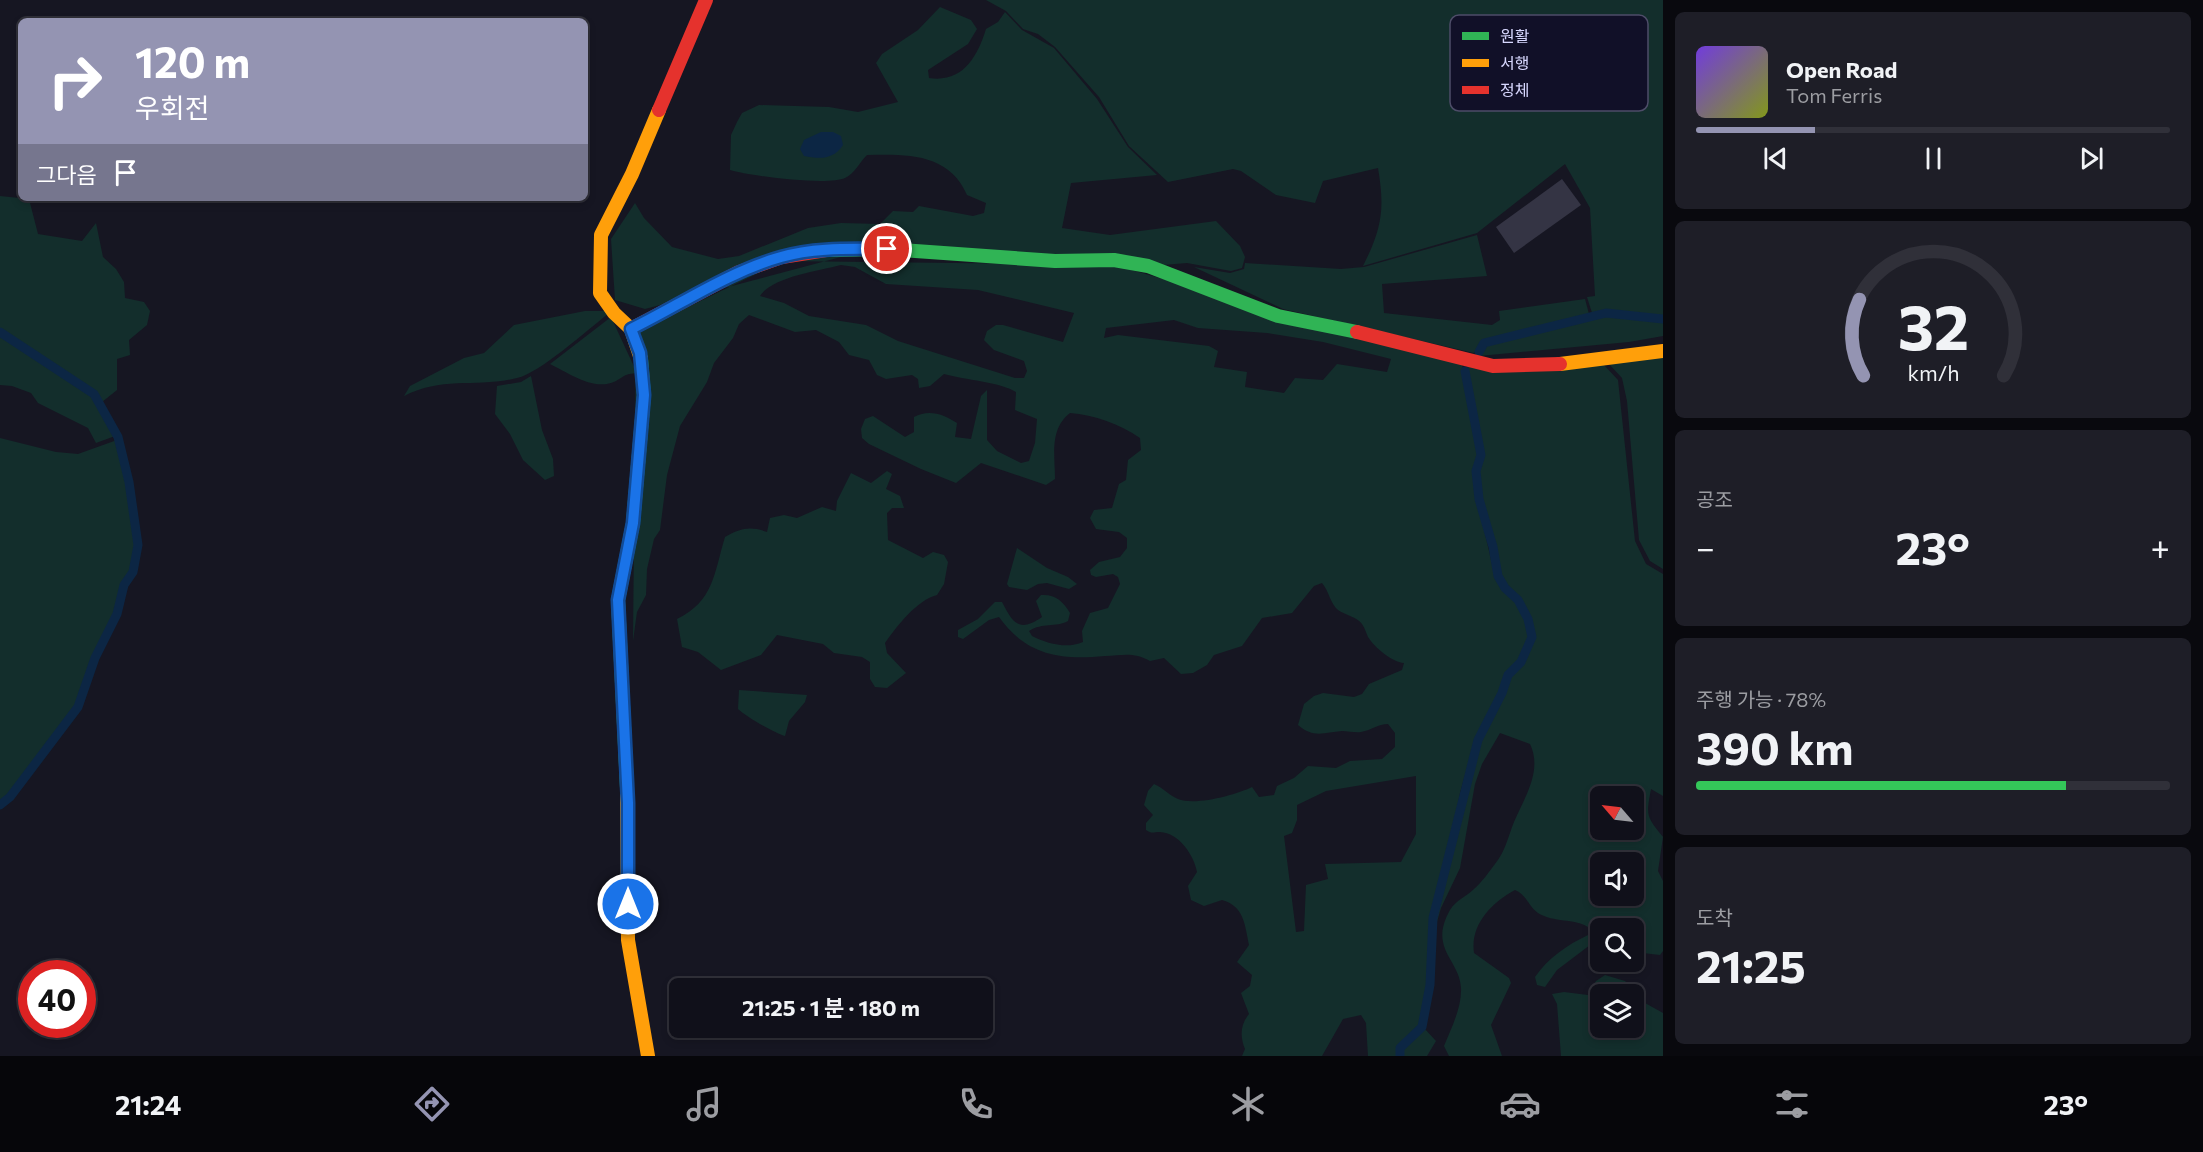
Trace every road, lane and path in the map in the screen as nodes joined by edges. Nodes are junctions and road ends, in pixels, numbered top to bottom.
1 (706, 0) edge
2 (631, 329) junction
3 (1663, 351) edge
4 (648, 1056) edge

1 - 2 street
2 - 3 street
2 - 4 street

